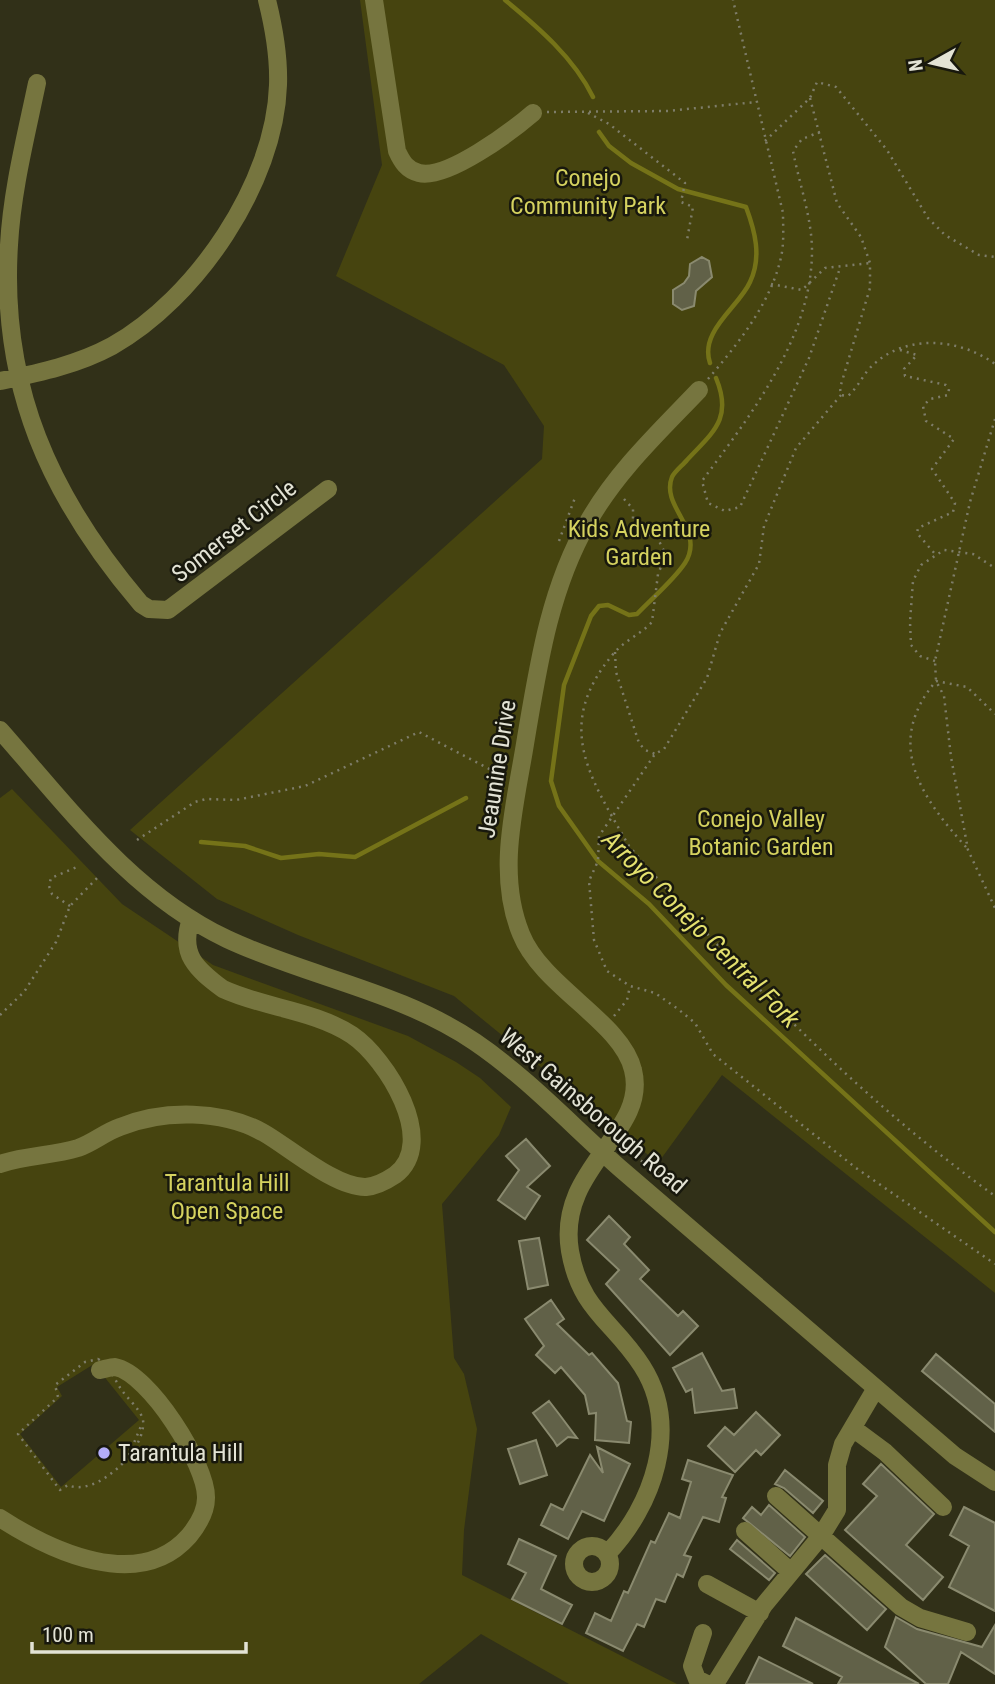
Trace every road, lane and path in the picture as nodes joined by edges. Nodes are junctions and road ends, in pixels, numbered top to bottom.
1 (267, 0) edge
2 (373, 0) edge
3 (733, 0) edge
4 (37, 83) dead end
5 (810, 98) junction
6 (756, 102) junction
7 (533, 113) joint
8 (588, 113) junction
9 (820, 132) junction
10 (765, 141) junction
11 (687, 240) dead end
12 (995, 257) edge
13 (870, 263) junction
14 (840, 268) junction
15 (771, 284) junction
16 (807, 287) junction
17 (898, 349) junction
18 (995, 364) edge
19 (18, 377) junction
20 (0, 381) edge
21 (699, 390) joint
22 (841, 395) junction
23 (995, 419) edge
24 (611, 487) junction
25 (328, 489) dead end
26 (576, 495) dead end
27 (556, 549) dead end
28 (960, 552) junction
29 (935, 554) junction
30 (995, 568) edge
31 (615, 651) junction
32 (935, 661) junction
33 (936, 681) junction
34 (995, 714) edge
35 (0, 730) edge
36 (656, 754) junction
37 (505, 771) dead end
38 (611, 815) junction
39 (137, 840) dead end
40 (968, 850) junction
41 (77, 867) dead end
42 (99, 876) dead end
43 (70, 906) junction
44 (995, 908) edge
45 (191, 919) junction
46 (630, 986) junction
47 (0, 1016) edge
48 (602, 1026) junction
49 (607, 1145) junction
50 (0, 1164) edge
51 (681, 1190) dead end
52 (995, 1196) edge
53 (995, 1264) edge
54 (104, 1369) junction
55 (876, 1388) junction
56 (854, 1429) junction
57 (995, 1482) edge
58 (776, 1496) dead end
59 (943, 1507) dead end
60 (0, 1518) edge
61 (745, 1531) dead end
62 (821, 1536) junction
63 (607, 1554) dead end
64 (791, 1572) junction
65 (707, 1584) dead end
66 (760, 1613) junction
67 (967, 1632) dead end
68 (704, 1633) dead end
69 (707, 1684) edge
70 (715, 1684) edge

1 - 19 street
2 - 7 street
3 - 6 path
4 - 19 street, Somerset Circle
5 - 9 path
5 - 10 path
5 - 12 path
6 - 8 path
6 - 10 path
7 - 8 path
8 - 11 path
9 - 13 path
9 - 16 path
10 - 15 path
13 - 14 path
13 - 22 path
14 - 16 path
14 - 16 path
15 - 16 path
15 - 21 path
17 - 18 path
17 - 22 path
17 - 29 path
19 - 20 street
19 - 25 street, Somerset Circle
21 - 24 street, Jeaunine Drive
22 - 36 path
23 - 28 path
24 - 31 path
24 - 48 street, Jeaunine Drive
26 - 27 path
28 - 29 path
28 - 30 path
28 - 32 path
29 - 32 path
31 - 36 path
31 - 38 path
32 - 33 path
33 - 34 path
33 - 40 path
33 - 40 path
35 - 45 street, West Gainsborough Road
36 - 38 path
37 - 39 path
38 - 46 path
38 - 52 path
40 - 44 path
41 - 43 path
42 - 43 path
43 - 47 path
45 - 49 street, West Gainsborough Road
45 - 50 street
46 - 48 path
46 - 53 path
48 - 49 street, Jeaunine Drive
49 - 51 path
49 - 55 street, West Gainsborough Road
49 - 63 street, Jeaunine Drive
54 - 54 path
54 - 60 street
55 - 56 street
55 - 57 street, West Gainsborough Road
56 - 59 street
56 - 62 street
58 - 62 street
61 - 64 street
62 - 64 street
62 - 67 street
64 - 66 street
65 - 66 street
66 - 70 street
68 - 69 street

